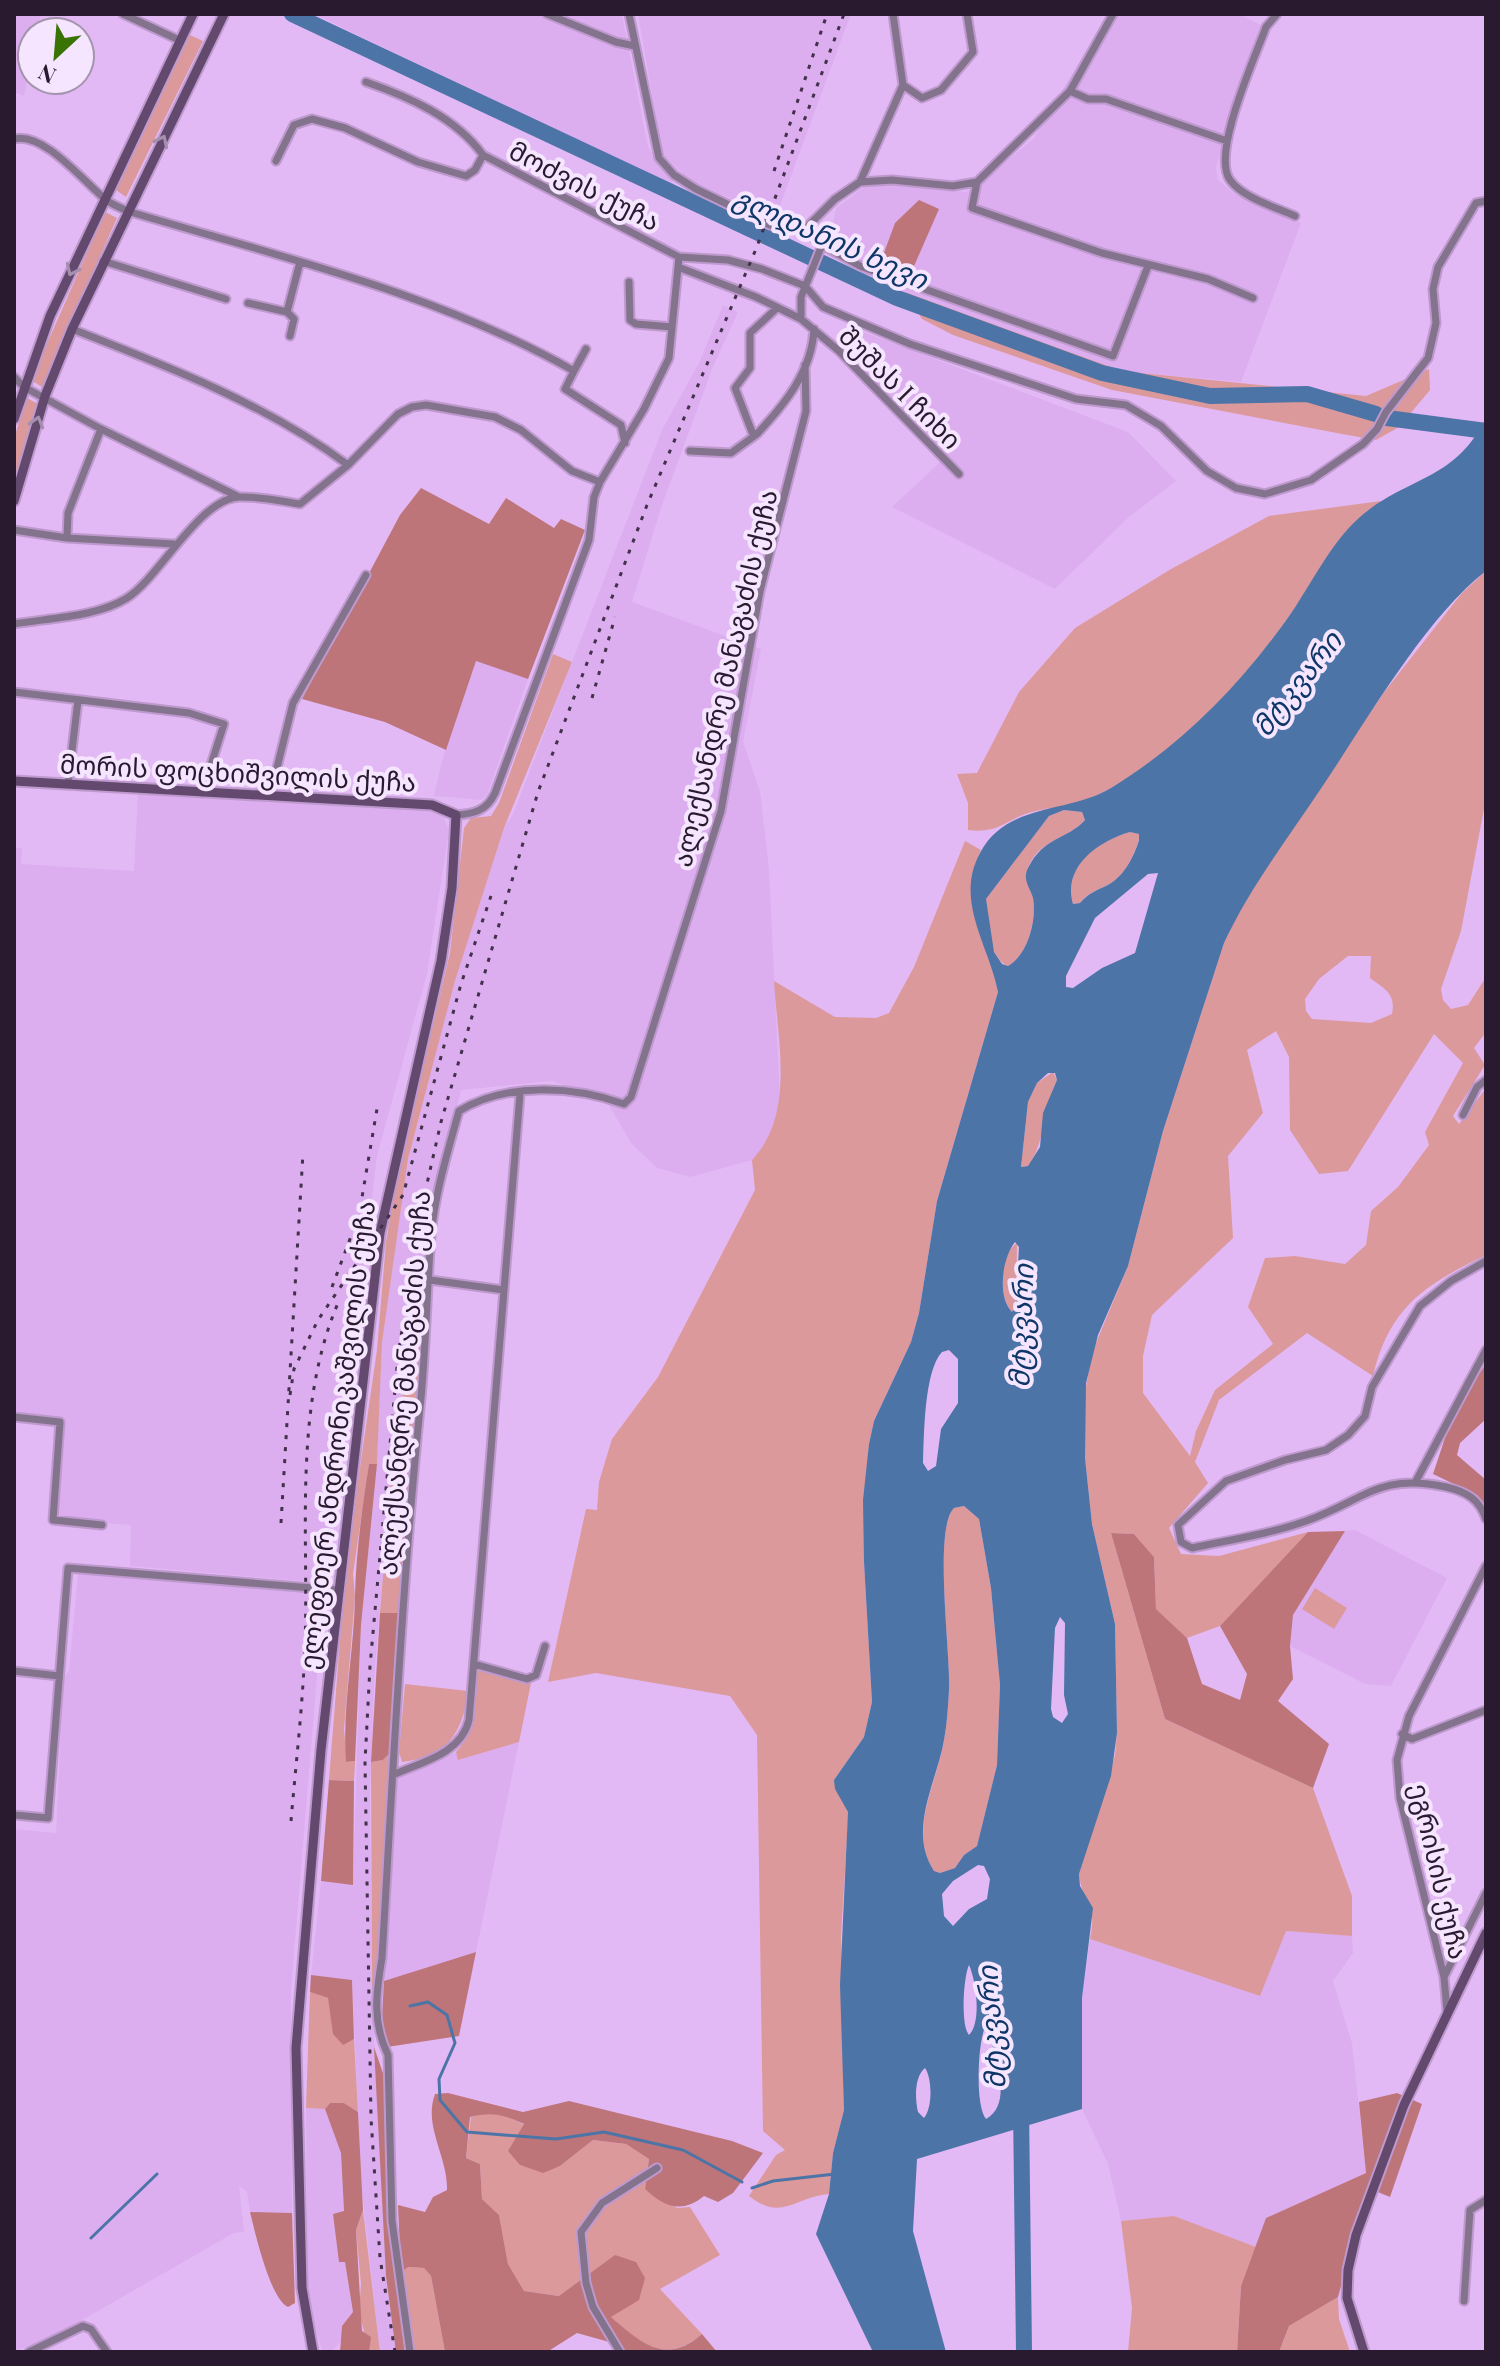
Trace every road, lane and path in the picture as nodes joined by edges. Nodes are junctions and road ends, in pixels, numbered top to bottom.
1 (123, 14) edge
2 (193, 14) edge
3 (224, 14) edge
4 (547, 14) edge
5 (629, 14) edge
6 (893, 14) edge
7 (967, 14) edge
8 (1113, 14) edge
9 (1277, 14) edge
10 (179, 40) junction
11 (635, 46) junction
12 (366, 82) dead end
13 (903, 85) junction
14 (1070, 91) junction
15 (14, 139) edge
16 (1227, 141) junction
17 (483, 155) junction
18 (276, 161) dead end
19 (860, 182) junction
20 (977, 182) junction
21 (105, 200) junction
22 (1486, 201) edge
23 (127, 211) junction
24 (1295, 216) dead end
25 (804, 230) junction
26 (821, 249) junction
27 (679, 257) junction
28 (103, 261) junction
29 (300, 262) junction
30 (1148, 266) junction
31 (678, 267) junction
32 (629, 282) dead end
33 (805, 283) junction
34 (1253, 298) dead end
35 (226, 299) dead end
36 (248, 303) dead end
37 (777, 308) junction
38 (287, 312) junction
39 (801, 319) junction
40 (672, 327) junction
41 (72, 329) junction
42 (814, 329) junction
43 (290, 336) dead end
44 (586, 349) dead end
45 (805, 365) junction
46 (574, 371) junction
47 (14, 377) edge
48 (24, 387) junction
49 (45, 396) junction
50 (14, 419) edge
51 (101, 429) junction
52 (757, 434) junction
53 (625, 443) junction
54 (690, 451) dead end
55 (348, 465) junction
56 (959, 474) dead end
57 (600, 482) junction
58 (237, 496) junction
59 (14, 501) edge
60 (14, 530) edge
61 (67, 538) junction
62 (174, 544) junction
63 (366, 575) dead end
64 (14, 624) edge
65 (14, 692) edge
66 (78, 700) junction
67 (14, 781) edge
68 (68, 784) junction
69 (202, 793) junction
70 (270, 796) junction
71 (456, 815) junction
72 (1486, 1080) edge
73 (520, 1094) junction
74 (1463, 1115) dead end
75 (1486, 1261) edge
76 (430, 1280) junction
77 (504, 1290) junction
78 (1486, 1350) edge
79 (14, 1417) edge
80 (1416, 1481) junction
81 (1486, 1519) edge
82 (102, 1525) dead end
83 (1486, 1566) edge
84 (337, 1590) junction
85 (545, 1646) dead end
86 (474, 1664) junction
87 (14, 1671) edge
88 (59, 1676) junction
89 (1486, 1710) edge
90 (1402, 1734) junction
91 (393, 1775) junction
92 (14, 1815) edge
93 (1486, 1893) edge
94 (1486, 1933) edge
95 (1444, 1977) junction
96 (1448, 2013) junction
97 (657, 2168) dead end
98 (1486, 2200) edge
99 (1464, 2301) dead end
100 (29, 2352) edge
101 (107, 2352) edge
102 (313, 2352) edge
103 (410, 2352) edge
104 (620, 2352) edge
105 (1364, 2352) edge

1 - 10 street
2 - 10 main road
23 -> 3 main road
4 - 11 street
5 - 11 street
6 - 13 street
7 - 13 street
8 - 14 street
9 - 16 street
10 - 21 main road
11 - 25 street
12 - 17 street
13 - 19 street
14 - 16 street
14 - 20 street
15 - 21 street
16 - 24 street
17 - 18 street, მოძვის ქუჩა
17 - 27 street, მოძვის ქუჩა
19 - 20 street
19 - 25 street
20 - 30 street
21 - 23 street
21 -> 48 main road
22 - 33 street
23 - 28 main road
23 - 29 street
25 - 26 street
26 - 30 street
26 - 33 street
27 - 31 street
27 - 33 street
28 - 35 street
28 - 41 main road
29 - 38 street
29 - 46 street
30 - 34 street
31 - 37 street, შუშას I ჩიხი
31 - 40 street
32 - 40 street
33 - 39 street
36 - 38 street
37 - 39 street, შუშას I ჩიხი
37 - 52 street
38 - 43 street
39 - 42 street, შუშას I ჩიხი
40 - 53 street
41 - 49 main road
41 - 55 street
42 - 45 street
42 - 56 street, შუშას I ჩიხი
44 - 46 street
45 - 52 street
45 - 73 street, ალექსანდრე მანაგაძის ქუჩა
46 - 53 street
47 - 48 street
48 - 49 street
48 - 50 main road
49 - 51 street
59 -> 49 main road
51 - 58 street
51 - 61 street
52 - 54 street
53 - 57 street
55 - 57 street
55 - 58 street
57 - 71 street
58 - 62 street
60 - 61 street
61 - 62 street
62 - 64 street
63 - 70 street
65 - 66 street
66 - 68 street
66 - 69 street
67 - 68 main road, მორის ფოცხიშვილის ქუჩა
68 - 69 main road, მორის ფოცხიშვილის ქუჩა
69 - 70 main road, მორის ფოცხიშვილის ქუჩა
70 - 71 main road, მორის ფოცხიშვილის ქუჩა
71 - 84 main road, ელეფთერ ანდრონიკაშვილის ქუჩა
72 - 74 street
73 - 76 street, ალექსანდრე მანაგაძის ქუჩა
73 - 77 street
75 - 80 street
76 - 77 street
76 - 91 street, ალექსანდრე მანაგაძის ქუჩა
77 - 86 street
78 - 80 street
79 - 82 street
80 - 81 street
83 - 90 street, ეგრისის ქუჩა
84 - 88 street
84 - 102 main road, ელეფთერ ანდრონიკაშვილის ქუჩა
85 - 86 street
86 - 91 street
87 - 88 street
88 - 92 street
89 - 90 street
90 - 95 street, ეგრისის ქუჩა
91 - 103 street, ალექსანდრე მანაგაძის ქუჩა
93 - 95 street
94 - 96 main road
95 - 96 street, ეგრისის ქუჩა
96 - 105 main road
97 - 104 street
98 - 99 street
100 - 101 street

